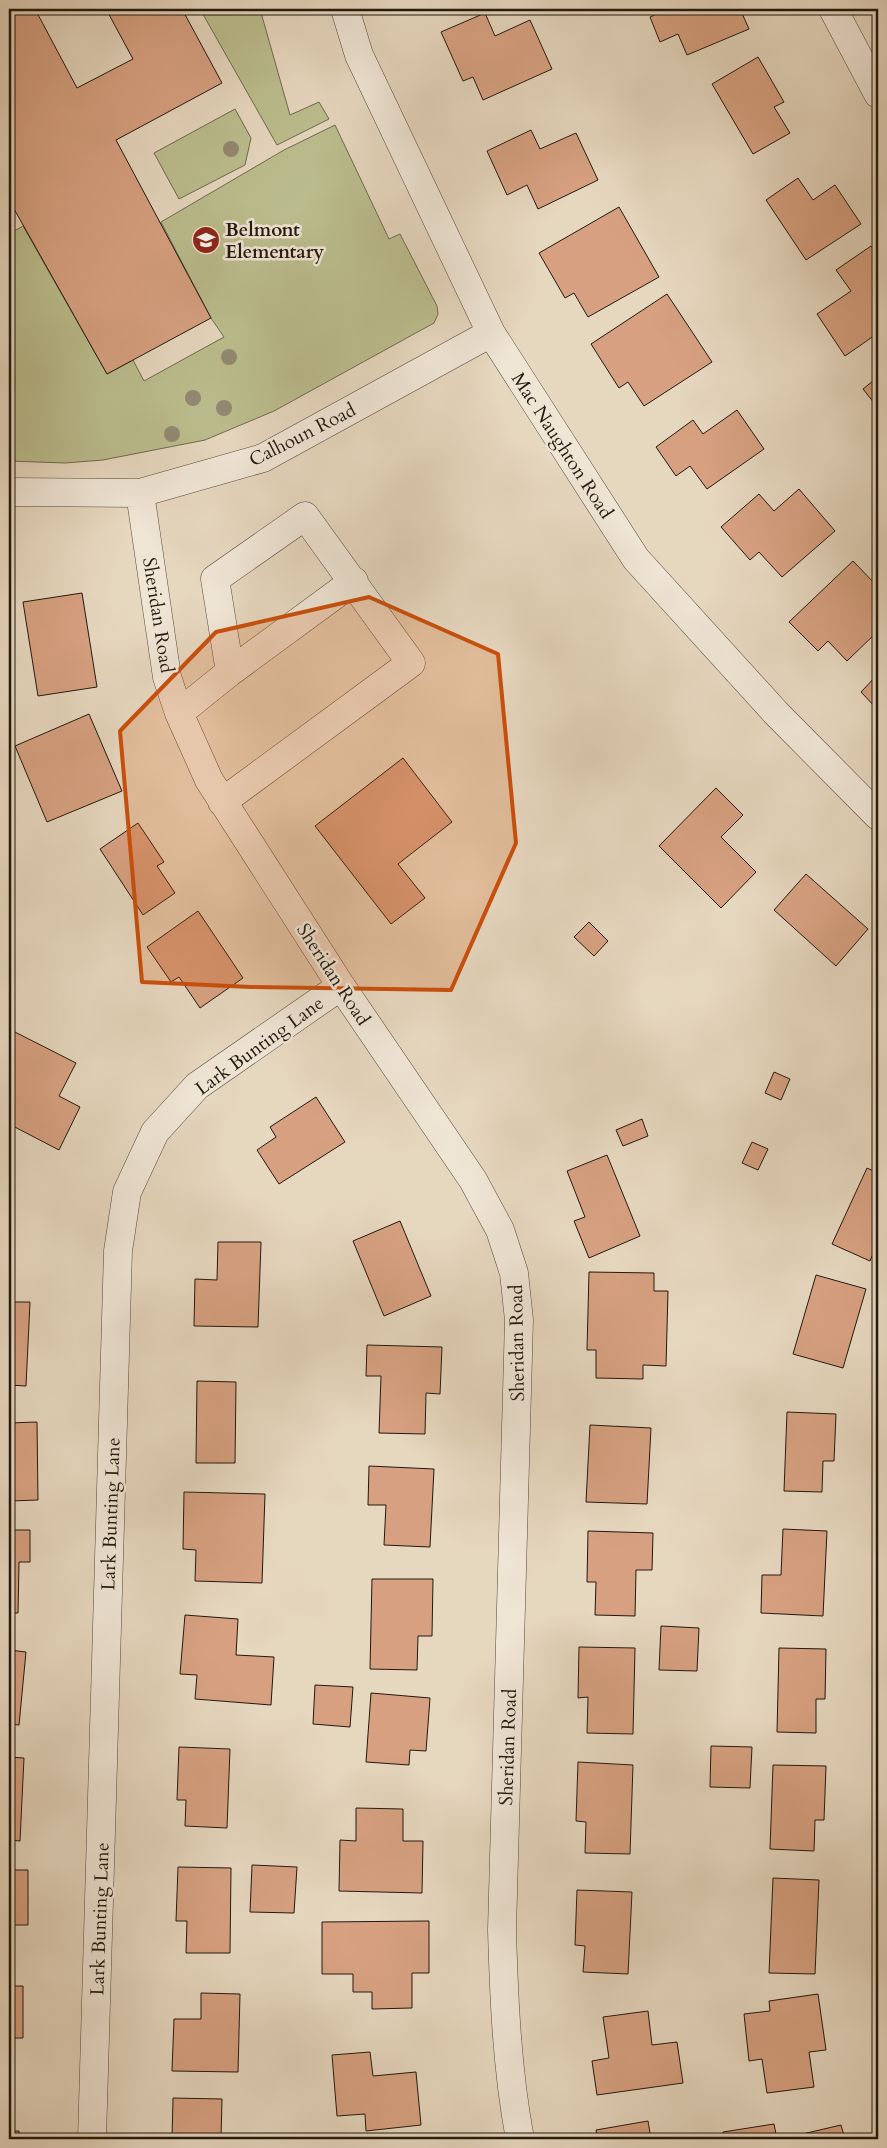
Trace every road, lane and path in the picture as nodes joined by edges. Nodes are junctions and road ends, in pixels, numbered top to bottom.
1 (345, 9) edge
2 (833, 9) edge
3 (878, 94) edge
4 (491, 333) junction
5 (9, 492) edge
6 (140, 493) junction
7 (354, 581) junction
8 (230, 672) junction
9 (179, 713) junction
10 (222, 802) junction
11 (878, 816) edge
12 (340, 986) junction
13 (92, 2139) edge
14 (520, 2139) edge

1 - 4 street, Mac Naughton Road
2 - 3 street
4 - 6 street, Calhoun Road
4 - 11 street, Mac Naughton Road
5 - 6 street, Calhoun Road
6 - 9 street, Sheridan Road
7 - 8 street
7 - 8 street
7 - 10 street
8 - 9 street
9 - 10 street, Sheridan Road
10 - 12 street, Sheridan Road
12 - 13 street, Lark Bunting Lane
12 - 14 street, Sheridan Road

